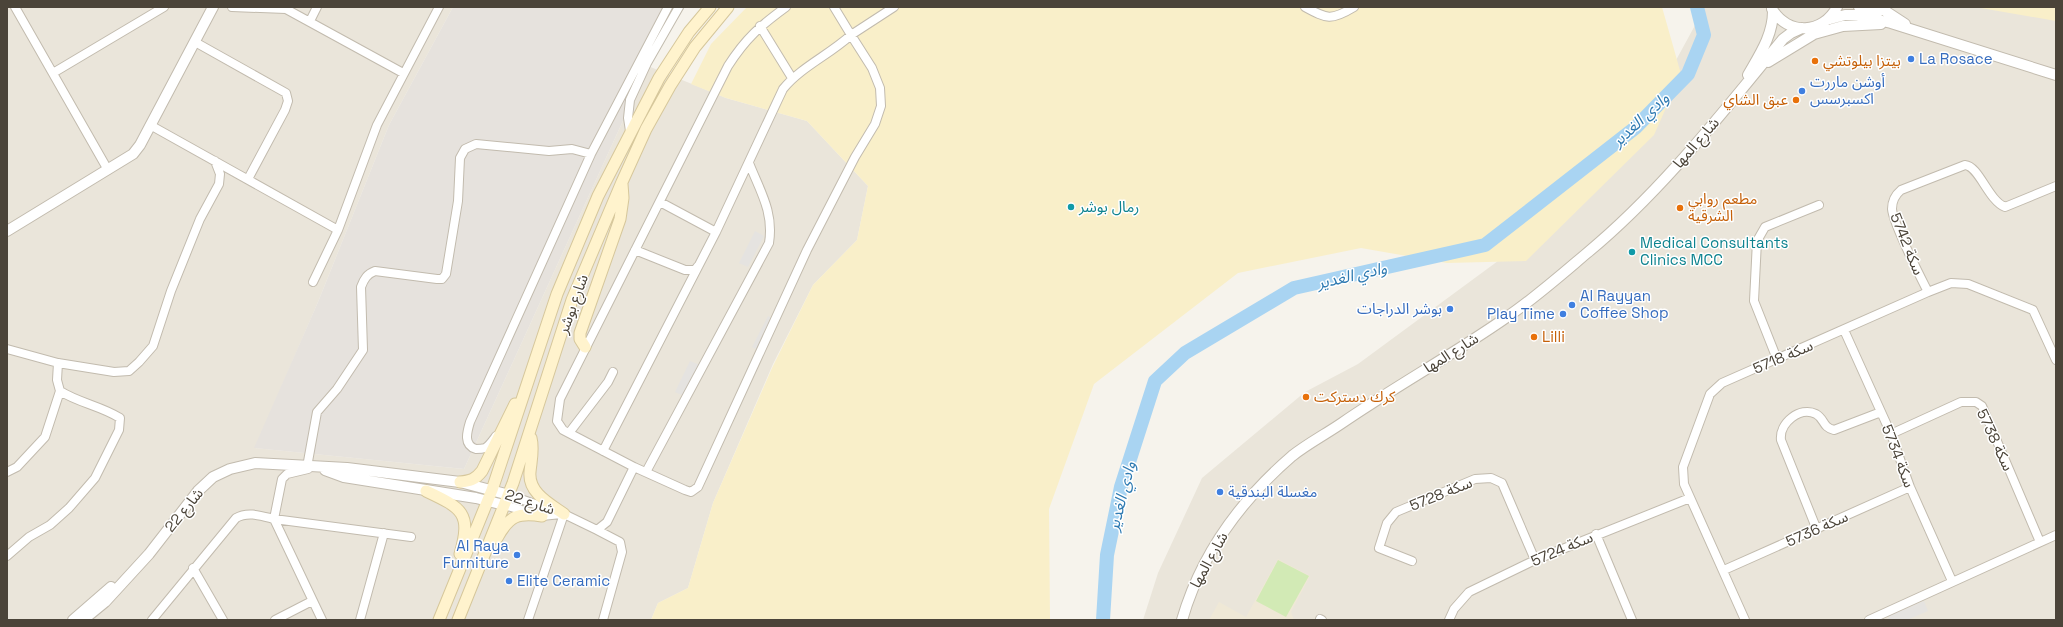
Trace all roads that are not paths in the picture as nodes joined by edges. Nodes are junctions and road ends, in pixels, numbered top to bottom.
1 (15, 7) edge
2 (164, 7) edge
3 (214, 7) edge
4 (232, 7) edge
5 (317, 7) edge
6 (439, 7) edge
7 (668, 7) edge
8 (679, 7) edge
9 (710, 7) edge
10 (728, 7) edge
11 (786, 7) edge
12 (834, 7) edge
13 (894, 7) edge
14 (1305, 7) edge
15 (1354, 7) edge
16 (1837, 7) edge
17 (1860, 7) edge
18 (1879, 7) edge
19 (1772, 9) edge
20 (1830, 19) junction
21 (310, 21) junction
22 (1891, 23) junction
23 (1905, 24) junction
24 (760, 26) junction
25 (1802, 28) junction
26 (850, 35) junction
27 (1931, 36) junction
28 (195, 42) junction
29 (1761, 67) junction
30 (53, 73) junction
31 (403, 73) junction
32 (2056, 75) edge
33 (792, 78) junction
34 (1739, 92) junction
35 (150, 124) junction
36 (630, 131) junction
37 (591, 154) junction
38 (215, 161) junction
39 (749, 163) junction
40 (108, 170) junction
41 (248, 179) junction
42 (622, 182) junction
43 (2056, 186) edge
44 (660, 202) junction
45 (1819, 205) dead end
46 (338, 230) junction
47 (7, 231) edge
48 (716, 232) junction
49 (636, 250) junction
50 (700, 262) junction
51 (313, 282) dead end
52 (1928, 292) junction
53 (1844, 330) junction
54 (585, 347) junction
55 (7, 349) edge
56 (1777, 359) junction
57 (2056, 360) edge
58 (58, 363) junction
59 (534, 366) junction
60 (613, 372) dead end
61 (60, 391) junction
62 (1881, 412) junction
63 (504, 426) junction
64 (532, 429) junction
65 (569, 433) junction
66 (1891, 434) junction
67 (603, 451) junction
68 (311, 467) junction
69 (634, 467) junction
70 (7, 472) edge
71 (646, 472) junction
72 (460, 482) junction
73 (1910, 488) junction
74 (426, 491) junction
75 (490, 495) junction
76 (508, 495) junction
77 (1690, 498) junction
78 (504, 505) junction
79 (564, 514) junction
80 (542, 516) junction
81 (274, 519) junction
82 (597, 530) junction
83 (1817, 530) junction
84 (384, 533) junction
85 (1596, 534) junction
86 (2056, 535) edge
87 (411, 537) dead end
88 (2040, 542) junction
89 (149, 554) junction
90 (7, 556) edge
91 (1535, 560) junction
92 (481, 561) junction
93 (1412, 561) dead end
94 (193, 568) junction
95 (1724, 570) junction
96 (1952, 581) junction
97 (312, 601) junction
98 (440, 618) edge
99 (73, 620) edge
100 (83, 620) edge
101 (152, 620) edge
102 (223, 620) edge
103 (275, 620) edge
104 (322, 620) edge
105 (360, 620) edge
106 (458, 620) edge
107 (528, 620) edge
108 (603, 620) edge
109 (1182, 620) edge
110 (1449, 620) edge
111 (1632, 620) edge
112 (1745, 620) edge
113 (1869, 620) edge

1 - 30 street
2 - 30 street
3 - 28 street
4 - 21 street
5 - 21 street
6 - 31 street
7 - 37 street
8 - 36 street
9 - 36 main road, شارع بوشر
10 - 42 main road, شارع بوشر
11 - 24 street
12 - 26 street
13 - 26 street
14 - 15 street
16 - 20 street
17 - 23 street
18 - 23 street
19 - 25 street
19 - 34 street, شارع المها
20 - 22 street, شارع المها
20 - 25 street, شارع المها
21 - 31 street
22 - 27 street, شارع المها
22 - 29 street
23 - 27 street
24 - 33 street
24 - 44 street
25 - 29 street, شارع المها
26 - 33 street
26 - 71 street
27 - 32 street
28 - 35 street
28 - 41 street
29 - 34 street, شارع المها
30 - 40 street
31 - 46 street
33 - 39 street
34 - 109 street, شارع المها
35 - 38 street
35 - 40 street
36 - 59 main road, شارع بوشر
37 - 63 street
37 - 68 street
38 - 41 street
38 - 58 street
39 - 48 street
39 - 71 street
40 - 47 street
41 - 46 street
42 - 54 main road
42 - 64 main road, شارع بوشر
43 - 52 street, سكة 5742
44 - 48 street
44 - 49 street
45 - 56 street
46 - 51 street
48 - 50 street
49 - 50 street
49 - 54 street
50 - 67 street
52 - 53 street, سكة 5718
52 - 57 street, سكة 5718
53 - 56 street, سكة 5718
53 - 62 street, سكة 5734
54 - 65 street
55 - 58 street
56 - 77 street, سكة 5718
58 - 61 street
59 - 63 main road
59 - 75 main road, شارع بوشر
60 - 65 street
61 - 70 street
61 - 90 street
62 - 66 street, سكة 5734
62 - 83 street
63 - 72 main road
64 - 76 main road, شارع بوشر
64 - 79 main road
65 - 67 street
66 - 73 street, سكة 5734
66 - 88 street, سكة 5738
67 - 69 street
68 - 72 street, شارع 22
68 - 74 street, شارع 22
68 - 81 street
68 - 89 street, شارع 22
69 - 71 street
69 - 82 street
72 - 75 street, شارع 22
73 - 83 street, سكة 5736
73 - 96 street, سكة 5734
74 - 75 street, شارع 22
74 - 98 main road
75 - 76 street, شارع 22
75 - 78 street, شارع 22
75 - 98 main road, شارع بوشر
76 - 78 main road, شارع بوشر
76 - 79 street, شارع 22
77 - 85 street, سكة 5724
77 - 95 street, سكة 5718
78 - 80 street, شارع 22
78 - 92 main road, شارع بوشر
79 - 80 street, شارع 22
79 - 82 street
79 - 107 street
80 - 92 main road
81 - 84 street
81 - 94 street
81 - 97 street
82 - 108 street
83 - 95 street, سكة 5736
84 - 87 street
84 - 105 street
85 - 91 street, سكة 5724
85 - 111 street
86 - 88 street
88 - 96 street
89 - 99 street
89 - 100 street, شارع 22
91 - 93 street, سكة 5728
91 - 110 street, سكة 5724
92 - 106 main road, شارع بوشر
94 - 101 street
94 - 102 street
95 - 112 street, سكة 5718
96 - 113 street
97 - 103 street
97 - 104 street

